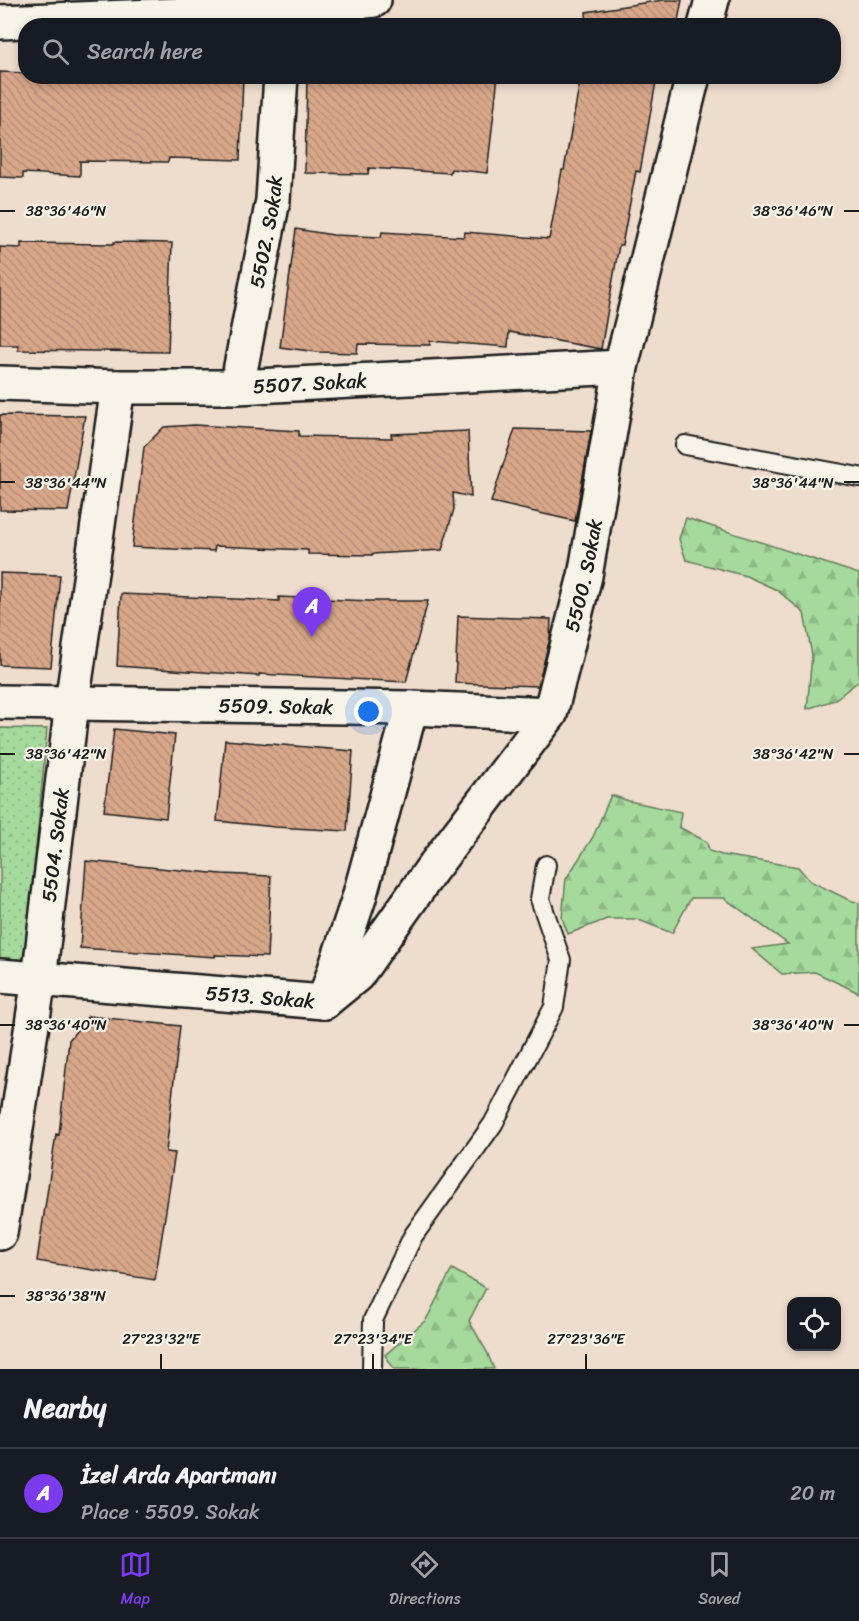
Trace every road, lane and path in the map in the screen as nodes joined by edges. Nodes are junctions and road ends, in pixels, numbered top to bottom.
1 (374, 0) edge
2 (712, 0) edge
3 (284, 12) edge
4 (114, 18) edge
5 (707, 18) edge
6 (18, 21) edge
7 (0, 22) edge
8 (280, 84) edge
9 (691, 84) edge
10 (621, 367) junction
11 (0, 383) edge
12 (117, 387) junction
13 (237, 387) junction
14 (685, 445) dead end
15 (859, 477) edge
16 (0, 702) edge
17 (72, 703) junction
18 (411, 708) junction
19 (550, 714) junction
20 (546, 865) dead end
21 (0, 976) edge
22 (39, 979) junction
23 (324, 1002) junction
24 (0, 1233) edge
25 (372, 1369) edge

1 - 3 street
2 - 5 street
3 - 4 street
6 - 7 street
8 - 13 street, 5502. Sokak
9 - 10 street, 5500. Sokak
10 - 13 street, 5507. Sokak
10 - 19 street, 5500. Sokak
11 - 12 street, 5507. Sokak
12 - 13 street, 5507. Sokak
12 - 17 street, 5504. Sokak
14 - 15 lane
16 - 17 street, 5509. Sokak
17 - 18 street, 5509. Sokak
17 - 22 street, 5504. Sokak
18 - 19 street, 5509. Sokak
18 - 23 street, 5513. Sokak
19 - 23 street, 5500. Sokak
20 - 25 lane
21 - 22 street, 5513. Sokak
22 - 23 street, 5513. Sokak
22 - 24 street, 5504. Sokak

